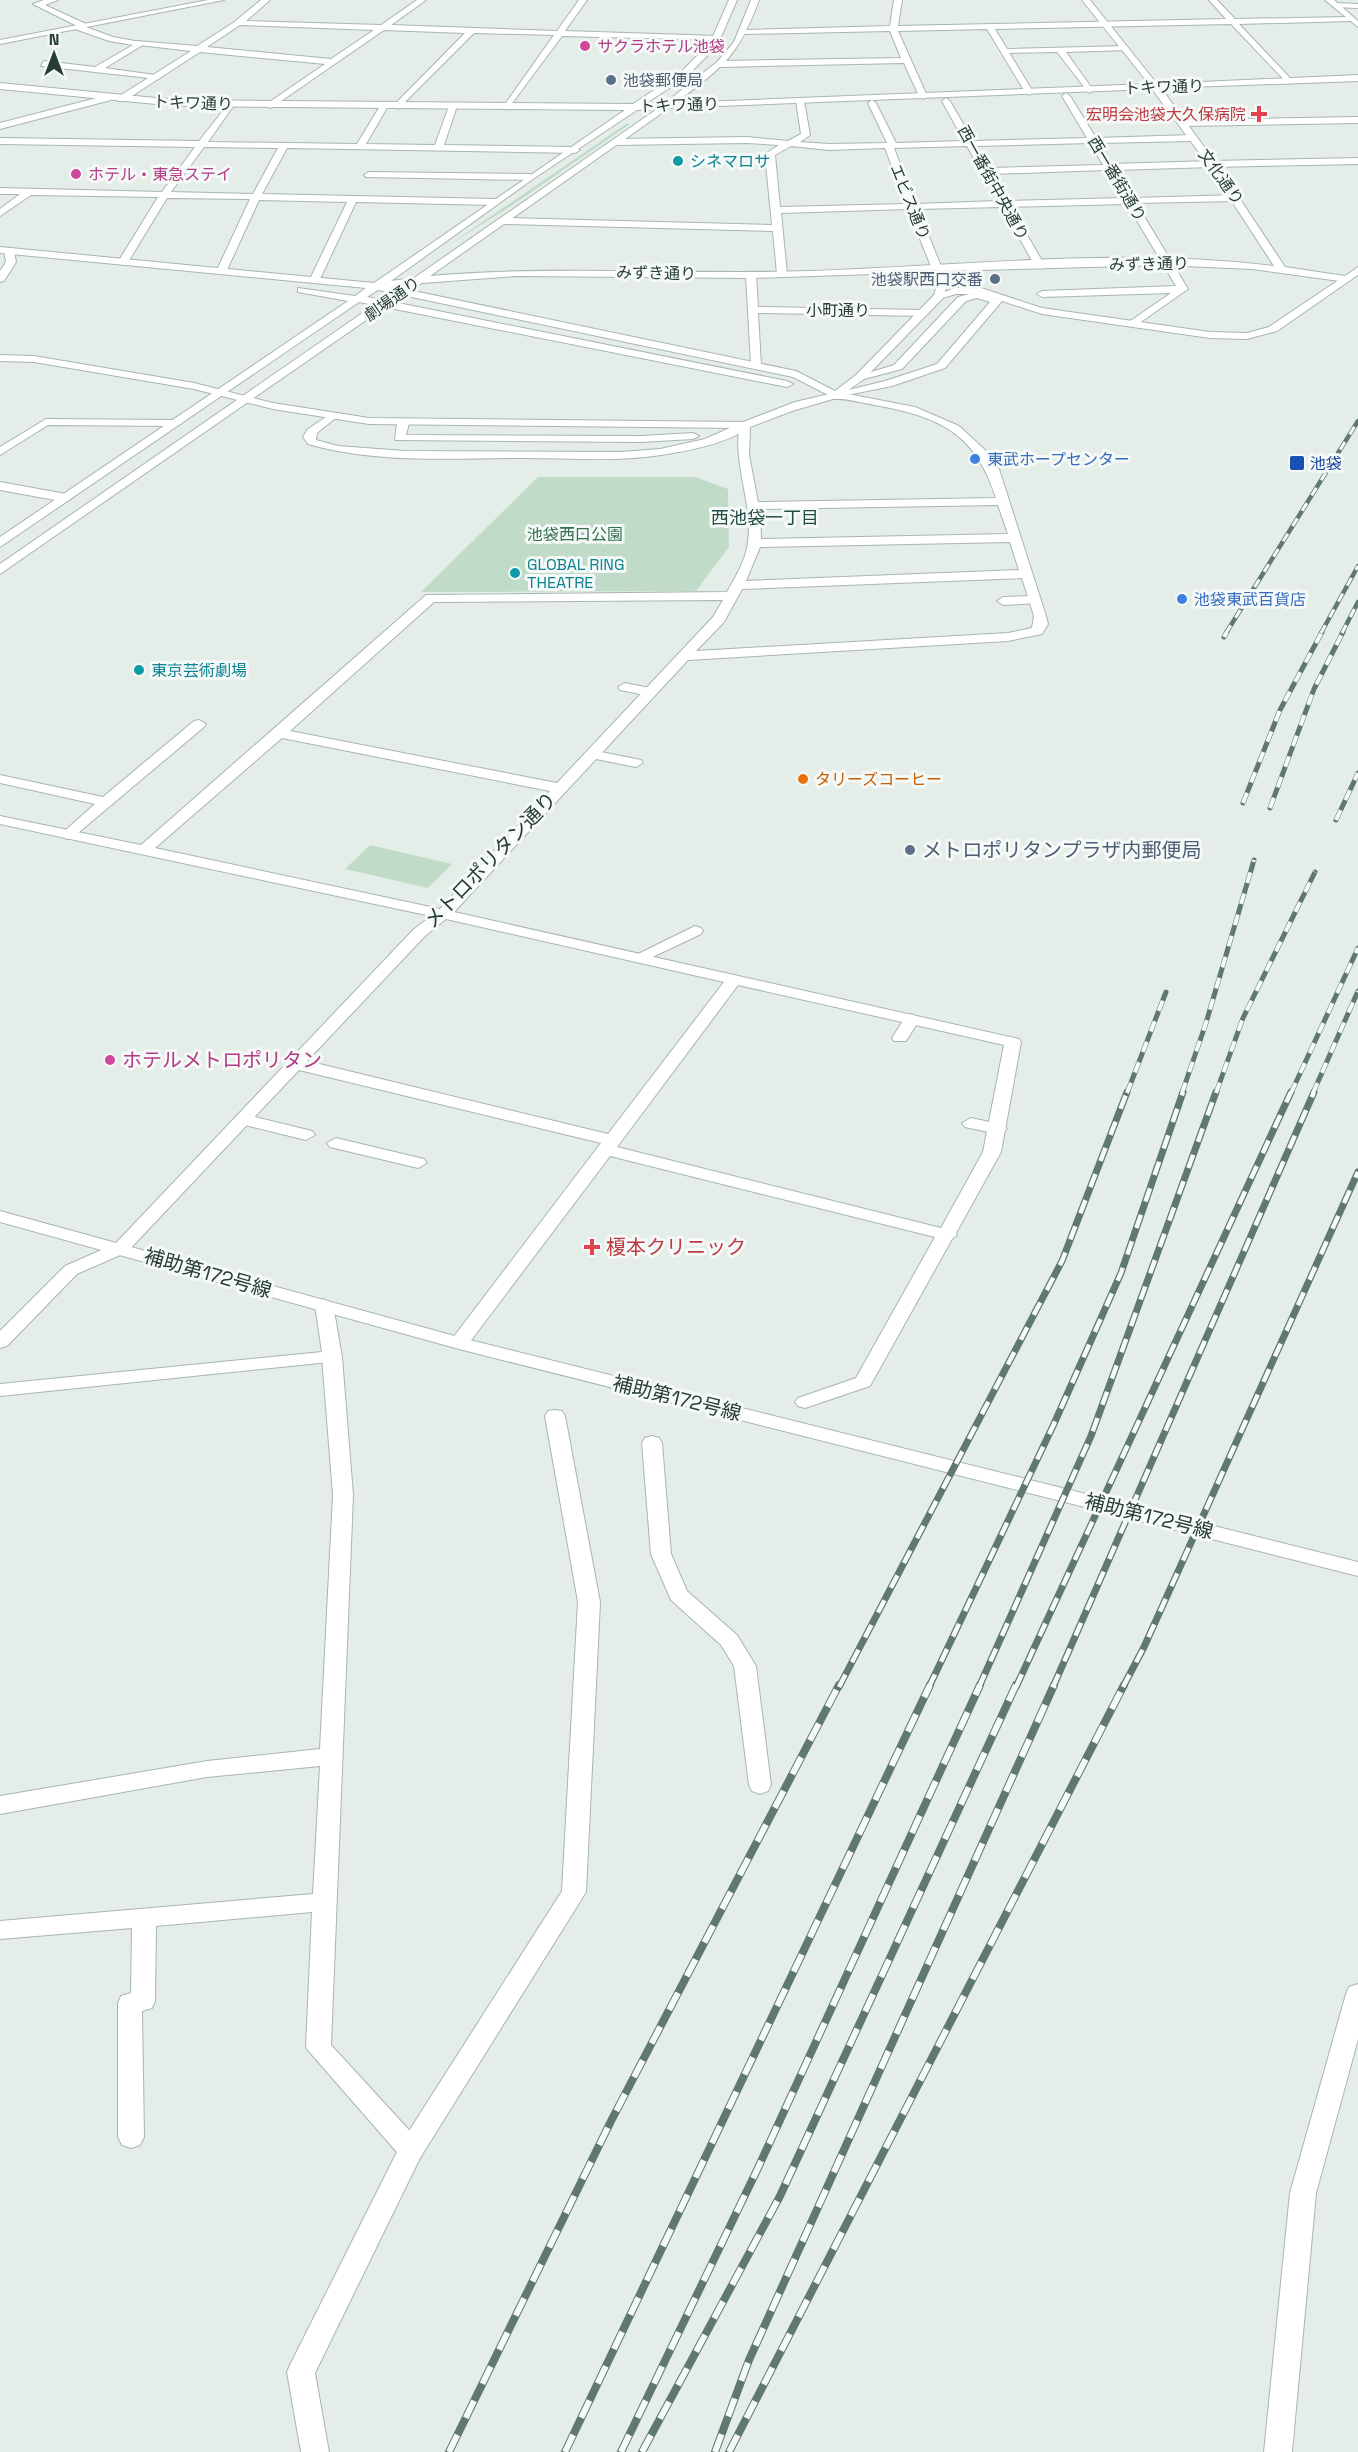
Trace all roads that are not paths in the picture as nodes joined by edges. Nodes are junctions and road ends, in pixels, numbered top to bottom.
1 (54, 0) edge
2 (220, 0) edge
3 (266, 0) edge
4 (423, 0) edge
5 (583, 0) edge
6 (734, 0) edge
7 (755, 0) edge
8 (898, 0) edge
9 (1086, 0) edge
10 (1213, 0) edge
11 (1332, 3) edge
12 (1358, 6) edge
13 (1350, 19) junction
14 (1230, 21) junction
15 (238, 23) junction
16 (1106, 24) junction
17 (80, 26) junction
18 (1358, 26) edge
19 (383, 27) junction
20 (990, 27) junction
21 (472, 30) junction
22 (893, 30) junction
23 (744, 32) junction
24 (560, 33) junction
25 (718, 38) junction
26 (0, 42) edge
27 (140, 43) junction
28 (1126, 48) junction
29 (198, 50) junction
30 (1060, 50) junction
31 (1005, 51) junction
32 (907, 60) junction
33 (333, 62) junction
34 (44, 64) dead end
35 (720, 64) junction
36 (98, 69) junction
37 (158, 76) junction
38 (1358, 78) edge
39 (1288, 81) junction
40 (0, 86) edge
41 (1157, 87) junction
42 (1089, 90) junction
43 (1029, 92) junction
44 (923, 96) junction
45 (1066, 96) dead end
46 (108, 98) junction
47 (121, 99) junction
48 (800, 100) junction
49 (946, 101) dead end
50 (872, 103) dead end
51 (230, 105) junction
52 (271, 105) junction
53 (384, 106) junction
54 (398, 106) junction
55 (453, 106) junction
56 (507, 106) junction
57 (667, 106) junction
58 (638, 107) junction
59 (1358, 120) edge
60 (1182, 123) junction
61 (0, 126) edge
62 (1192, 138) junction
63 (1095, 140) junction
64 (0, 141) edge
65 (616, 142) junction
66 (199, 144) junction
67 (789, 144) junction
68 (972, 144) junction
69 (284, 146) junction
70 (891, 146) junction
71 (360, 147) junction
72 (439, 147) junction
73 (574, 150) junction
74 (1358, 161) edge
75 (1212, 164) junction
76 (1110, 168) junction
77 (987, 171) junction
78 (367, 177) junction
79 (530, 177) junction
80 (0, 191) edge
81 (27, 194) junction
82 (163, 196) junction
83 (1237, 198) junction
84 (255, 199) junction
85 (1130, 201) junction
86 (495, 202) junction
87 (1005, 205) junction
88 (913, 207) junction
89 (776, 210) junction
90 (0, 213) edge
91 (504, 221) junction
92 (777, 228) junction
93 (4, 256) edge
94 (123, 262) junction
95 (1167, 263) junction
96 (1040, 266) junction
97 (937, 269) junction
98 (1281, 269) junction
99 (222, 270) junction
100 (1358, 270) edge
101 (782, 274) junction
102 (751, 275) junction
103 (421, 278) junction
104 (0, 279) edge
105 (315, 279) junction
106 (1347, 279) junction
107 (375, 286) junction
108 (1183, 290) junction
109 (403, 291) junction
110 (1042, 294) dead end
111 (939, 296) junction
112 (358, 298) junction
113 (387, 302) junction
114 (753, 310) junction
115 (924, 312) junction
116 (1131, 324) junction
117 (0, 358) edge
118 (756, 365) junction
119 (860, 377) junction
120 (221, 392) junction
121 (836, 396) junction
122 (247, 399) junction
123 (332, 416) junction
124 (176, 423) junction
125 (745, 425) junction
126 (0, 452) edge
127 (0, 486) edge
128 (66, 498) junction
129 (1005, 501) junction
130 (751, 506) junction
131 (1014, 538) junction
132 (0, 543) edge
133 (754, 543) junction
134 (0, 570) edge
135 (1026, 574) junction
136 (734, 591) junction
137 (1035, 600) junction
138 (1003, 601) dead end
139 (683, 656) junction
140 (625, 687) dead end
141 (650, 692) junction
142 (199, 724) dead end
143 (279, 733) junction
144 (591, 754) junction
145 (636, 763) dead end
146 (0, 779) edge
147 (560, 788) junction
148 (106, 802) junction
149 (0, 820) edge
150 (67, 835) junction
151 (142, 852) junction
152 (443, 914) junction
153 (695, 931) dead end
154 (638, 958) junction
155 (734, 980) junction
156 (912, 1019) junction
157 (900, 1038) dead end
158 (297, 1064) junction
159 (243, 1119) junction
160 (971, 1123) dead end
161 (998, 1129) junction
162 (306, 1135) dead end
163 (336, 1143) dead end
164 (611, 1146) junction
165 (418, 1163) dead end
166 (0, 1216) edge
167 (948, 1235) junction
168 (121, 1248) junction
169 (324, 1305) junction
170 (0, 1342) edge
171 (459, 1342) junction
172 (332, 1357) junction
173 (0, 1390) edge
174 (805, 1402) dead end
175 (555, 1416) dead end
176 (652, 1443) dead end
177 (1358, 1569) edge
178 (333, 1756) junction
179 (760, 1785) dead end
180 (0, 1805) edge
181 (324, 1902) junction
182 (144, 1916) junction
183 (0, 1930) edge
184 (1358, 1994) edge
185 (131, 2137) dead end
186 (411, 2150) junction
187 (315, 2452) edge
188 (1278, 2452) edge

1 - 17 street
2 - 17 street
3 - 15 street
4 - 19 street
5 - 24 street
6 - 25 street, 劇場通り
7 - 23 street, 劇場通り
8 - 22 street
9 - 16 street, 文化通り
10 - 14 street
11 - 12 street
11 - 13 street
13 - 14 street
13 - 18 street
14 - 16 street
14 - 39 street
15 - 19 street
15 - 29 street
16 - 20 street
16 - 28 street, 文化通り
17 - 26 street
17 - 27 street
19 - 21 street
19 - 33 street
20 - 22 street
20 - 31 street
21 - 24 street
21 - 54 street
22 - 23 street
22 - 32 street
23 - 35 street, 劇場通り
24 - 25 street
24 - 56 street
25 - 58 street, 劇場通り
27 - 29 street
27 - 36 street
28 - 30 street
28 - 41 street, 文化通り
29 - 33 street
29 - 37 street
30 - 31 street
30 - 42 street
31 - 43 street
32 - 35 street
32 - 44 street
33 - 52 street
34 - 36 street
35 - 57 street, 劇場通り
36 - 37 street
37 - 47 street
38 - 39 street, トキワ通り
39 - 41 street, トキワ通り
40 - 46 street, トキワ通り
41 - 42 street, トキワ通り
41 - 60 street, 文化通り
42 - 43 street, トキワ通り
43 - 44 street, トキワ通り
44 - 48 street, トキワ通り
45 - 63 street, 西一番街通り
46 - 47 street, トキワ通り
46 - 61 street
47 - 51 street, トキワ通り
48 - 57 street, トキワ通り
48 - 67 street
49 - 68 street, 西一番街中央通り
50 - 70 street, エビス通り
51 - 52 street, トキワ通り
51 - 66 street
52 - 53 street, トキワ通り
53 - 54 street, トキワ通り
53 - 71 street
54 - 55 street, トキワ通り
55 - 56 street, トキワ通り
55 - 72 street
56 - 58 street, トキワ通り
57 - 58 street, トキワ通り
57 - 65 street, 劇場通り
58 - 73 street, 劇場通り
59 - 60 street
60 - 62 street, 文化通り
62 - 63 street
62 - 75 street, 文化通り
63 - 68 street
63 - 76 street, 西一番街通り
64 - 66 street
65 - 67 street
65 - 91 street, 劇場通り
66 - 69 street
66 - 82 street
67 - 70 street
67 - 89 street
68 - 70 street
68 - 77 street, 西一番街中央通り
69 - 71 street
69 - 84 street
70 - 88 street, エビス通り
71 - 78 street
72 - 73 street
72 - 78 street
73 - 79 street, 劇場通り
74 - 75 street
75 - 76 street
75 - 83 street, 文化通り
76 - 77 street
76 - 85 street, 西一番街通り
77 - 87 street, 西一番街中央通り
78 - 79 street
78 - 84 street
78 - 86 street
78 - 105 street
79 - 86 street, 劇場通り
80 - 81 street
81 - 82 street
81 - 90 street
82 - 84 street
82 - 94 street
83 - 85 street
83 - 98 street, 文化通り
84 - 99 street
85 - 87 street
85 - 95 street, 西一番街通り
86 - 107 street, 劇場通り
87 - 88 street
87 - 96 street, 西一番街中央通り
88 - 89 street
88 - 97 street, エビス通り
89 - 92 street
91 - 92 street
91 - 103 street, 劇場通り
92 - 101 street
93 - 94 street
93 - 104 street
93 - 112 street
94 - 99 street
95 - 96 street, みずき通り
95 - 98 street, みずき通り
95 - 108 street, 西一番街通り
96 - 97 street, みずき通り
97 - 101 street, みずき通り
97 - 111 street
98 - 106 street, みずき通り
99 - 105 street
100 - 106 street
101 - 102 street, みずき通り
102 - 103 street, みずき通り
102 - 114 street
103 - 107 street, みずき通り
103 - 109 street, 劇場通り
105 - 107 street
106 - 116 street
107 - 109 street
107 - 112 street, 劇場通り
108 - 110 street
108 - 116 street
109 - 113 street, 劇場通り
109 - 118 street
111 - 115 street
111 - 116 street
112 - 113 street
112 - 120 street, 劇場通り
113 - 121 street
113 - 122 street, 劇場通り
114 - 115 street, 小町通り
114 - 118 street
115 - 119 street
117 - 120 street
118 - 121 street
119 - 121 street
119 - 121 street
120 - 122 street
120 - 124 street, 劇場通り
121 - 125 street
121 - 129 street
122 - 123 street
122 - 134 street, 劇場通り
123 - 125 street
123 - 125 street
124 - 126 street
124 - 128 street, 劇場通り
125 - 130 street, メトロポリタン通り
127 - 128 street
128 - 132 street, 劇場通り
129 - 130 street
129 - 131 street
130 - 133 street, メトロポリタン通り
131 - 133 street
131 - 135 street
133 - 136 street, メトロポリタン通り
135 - 136 street
135 - 137 street
136 - 139 street, メトロポリタン通り
136 - 143 street
137 - 138 street
137 - 139 street
139 - 141 street, メトロポリタン通り
140 - 141 street
141 - 144 street, メトロポリタン通り
142 - 148 street
143 - 147 street
143 - 151 street
144 - 145 street
144 - 147 street, メトロポリタン通り
146 - 148 street
147 - 152 street, メトロポリタン通り
148 - 150 street
149 - 150 street
150 - 151 street
151 - 152 street
152 - 154 street
152 - 158 street, メトロポリタン通り
153 - 154 street
154 - 155 street
155 - 156 street
155 - 164 street
156 - 157 street
156 - 161 street
158 - 159 street, メトロポリタン通り
158 - 164 street
159 - 162 street
159 - 168 street, メトロポリタン通り
160 - 161 street
161 - 167 street
163 - 165 street
164 - 167 street
164 - 171 street
166 - 168 street, 補助第172号線
167 - 174 street
168 - 169 street, 補助第172号線
168 - 170 street
169 - 171 street, 補助第172号線
169 - 172 street
171 - 177 street, 補助第172号線
172 - 173 street
172 - 178 street
175 - 186 street
176 - 179 street
178 - 180 street
178 - 181 street
181 - 182 street
181 - 186 street
182 - 183 street
182 - 185 street
184 - 188 street
186 - 187 street

